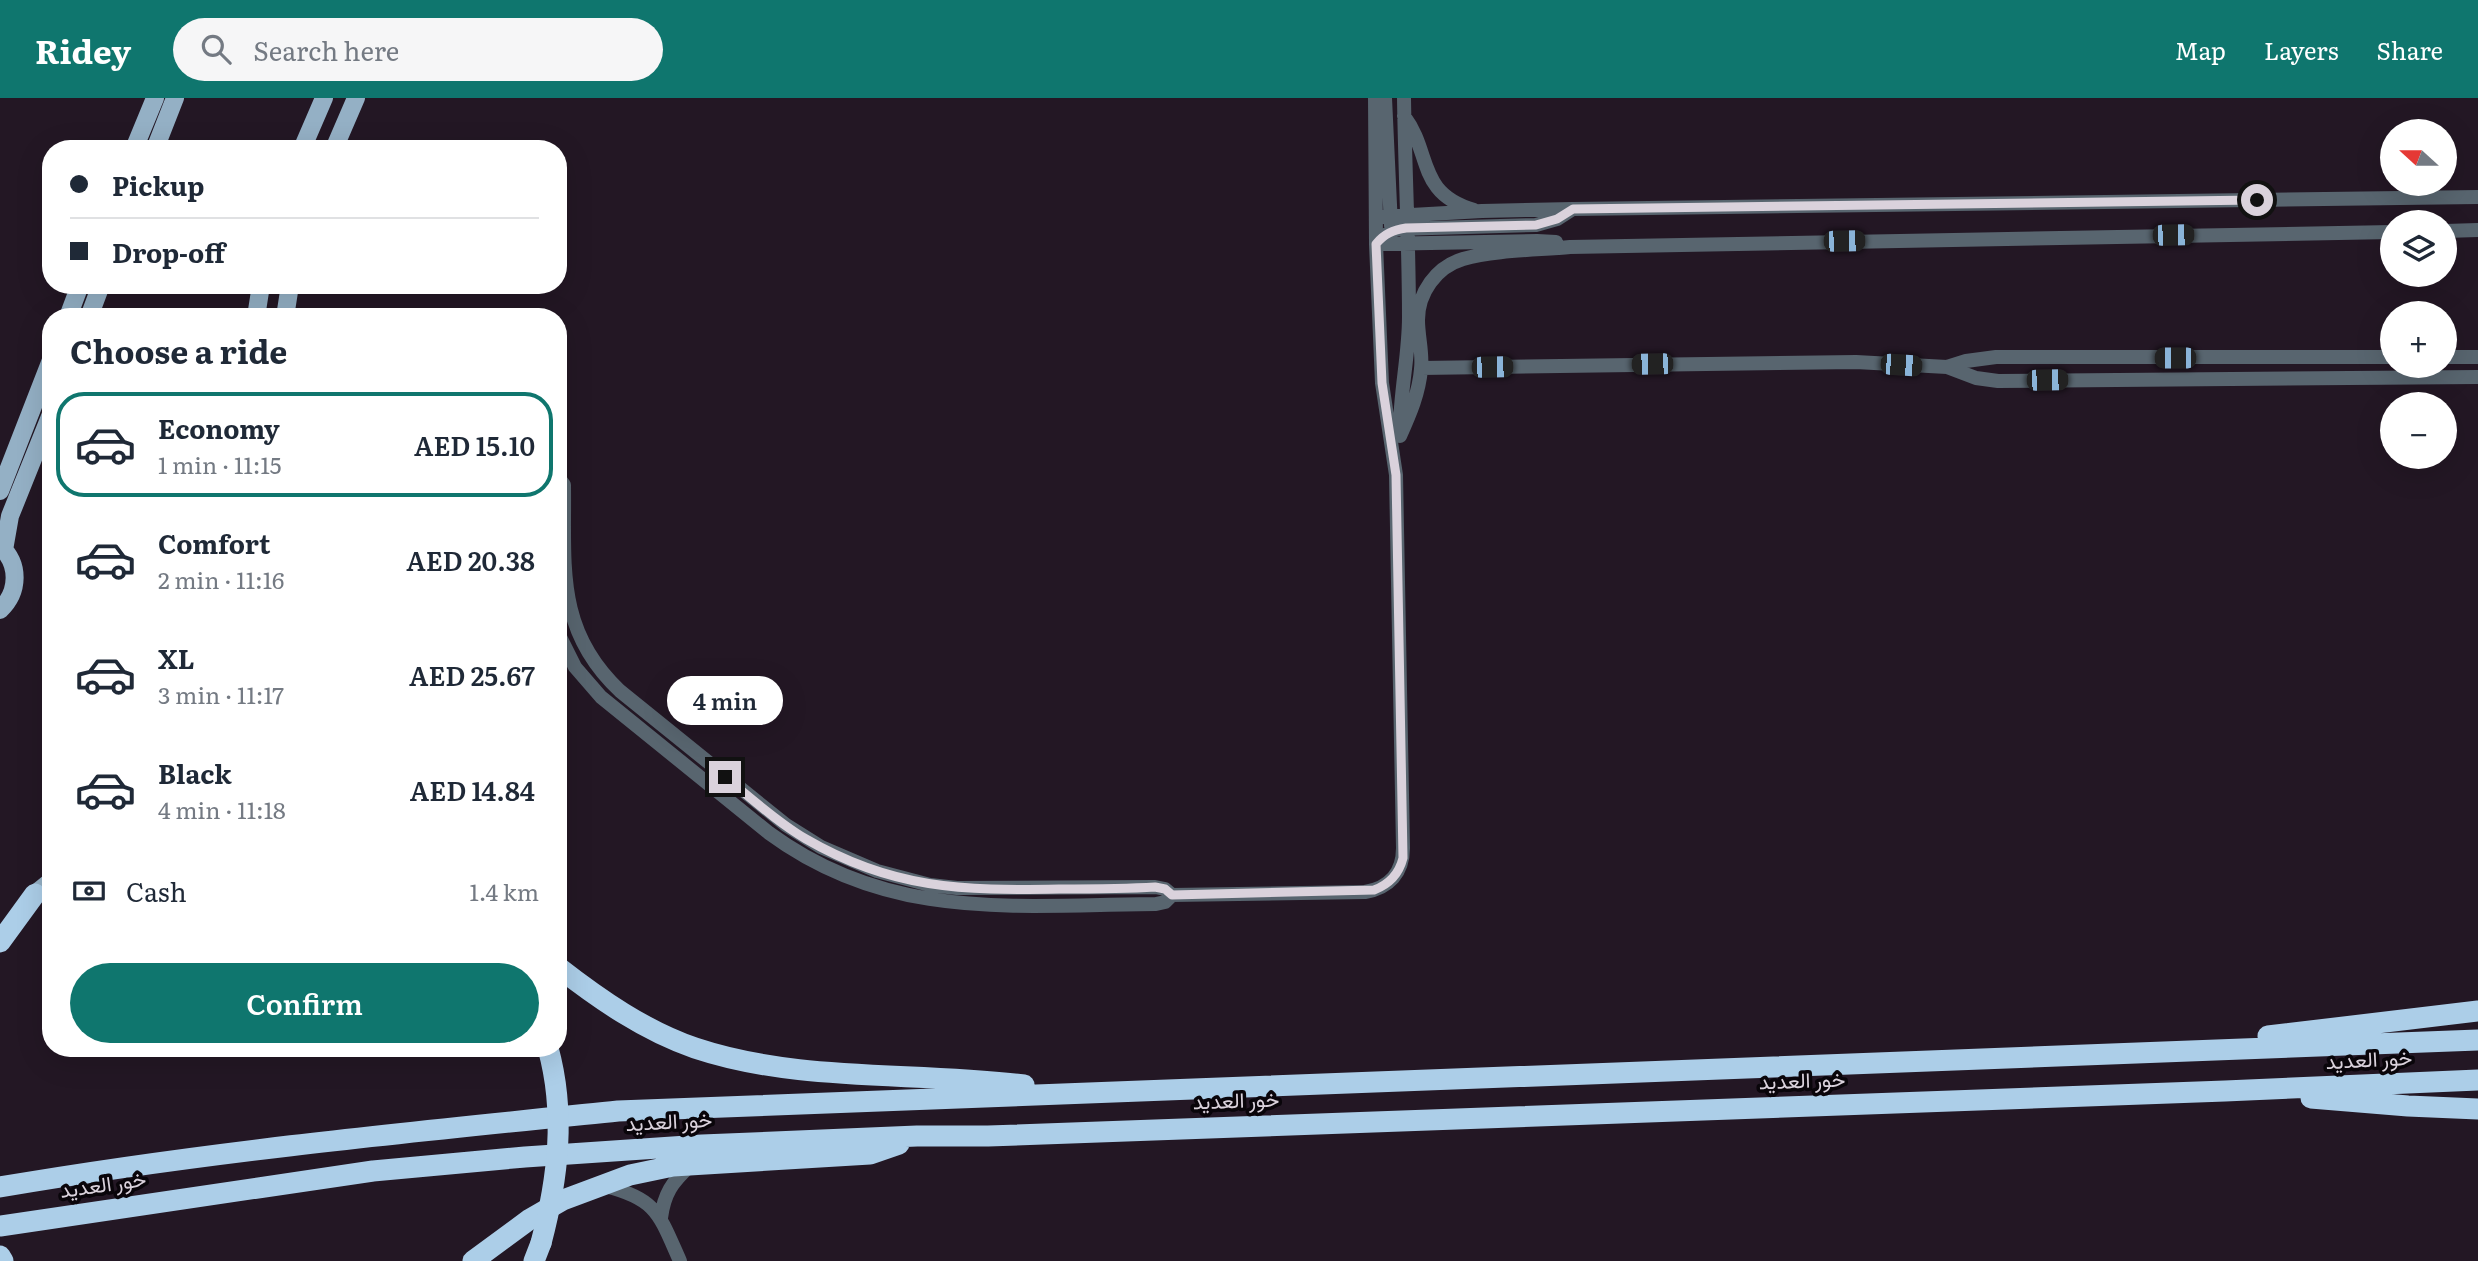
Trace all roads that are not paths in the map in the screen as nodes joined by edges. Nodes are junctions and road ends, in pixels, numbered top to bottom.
1 (155, 98) edge
2 (175, 98) edge
3 (324, 98) edge
4 (356, 98) edge
5 (1375, 98) edge
6 (1385, 98) edge
7 (1404, 98) edge
8 (1404, 116) junction
9 (138, 140) edge
10 (159, 140) edge
11 (306, 140) edge
12 (338, 140) edge
13 (2478, 197) edge
14 (1573, 209) junction
15 (1482, 211) junction
16 (1394, 221) junction
17 (2478, 230) edge
18 (2457, 231) edge
19 (2380, 232) edge
20 (1406, 243) junction
21 (1376, 244) junction
22 (1570, 247) junction
23 (2380, 357) edge
24 (2457, 357) edge
25 (2478, 357) edge
26 (1947, 367) junction
27 (1421, 368) junction
28 (2478, 377) edge
29 (42, 383) edge
30 (1400, 436) junction
31 (42, 437) edge
32 (1396, 475) junction
33 (0, 491) edge
34 (2, 548) edge
35 (567, 587) edge
36 (0, 610) edge
37 (567, 651) edge
38 (42, 889) edge
39 (42, 889) edge
40 (1172, 895) junction
41 (0, 928) edge
42 (0, 942) edge
43 (567, 974) edge
44 (2478, 1011) edge
45 (2478, 1040) edge
46 (2171, 1051) junction
47 (550, 1057) edge
48 (2478, 1080) edge
49 (2225, 1091) junction
50 (1088, 1094) junction
51 (2478, 1109) edge
52 (917, 1136) junction
53 (690, 1166) junction
54 (600, 1184) junction
55 (0, 1187) edge
56 (661, 1218) junction
57 (0, 1226) edge
58 (538, 1252) edge
59 (0, 1256) edge
60 (4, 1261) edge
61 (473, 1261) edge
62 (680, 1261) edge

1 - 9 main road
2 - 10 main road
3 - 11 main road
4 - 12 main road
5 - 16 street
6 - 16 street
7 - 8 street
8 - 15 street
8 - 16 street
13 - 14 street
14 - 15 street
14 - 16 street
15 - 16 street
16 - 20 street
16 - 21 street
17 - 18 street
19 - 22 street
20 - 21 street
20 - 22 street
20 - 30 street
21 - 32 street
22 - 27 street
23 - 26 street
24 - 25 street
26 - 27 street
26 - 28 street
27 - 30 street
29 - 33 main road
30 - 32 street
31 - 34 main road
32 - 40 street
34 - 36 main road
35 - 40 street
37 - 40 street
38 - 41 highway
39 - 42 highway
43 - 50 highway
44 - 46 highway
45 - 46 highway, خور العديد
46 - 50 highway, خور العديد
47 - 58 highway, bridge
48 - 49 highway, خور العديد
49 - 51 highway
49 - 52 highway, خور العديد
50 - 55 highway, خور العديد
52 - 53 highway
52 - 57 highway, خور العديد
53 - 54 highway
53 - 56 street
54 - 56 street
54 - 61 highway
56 - 62 street
59 - 60 highway

